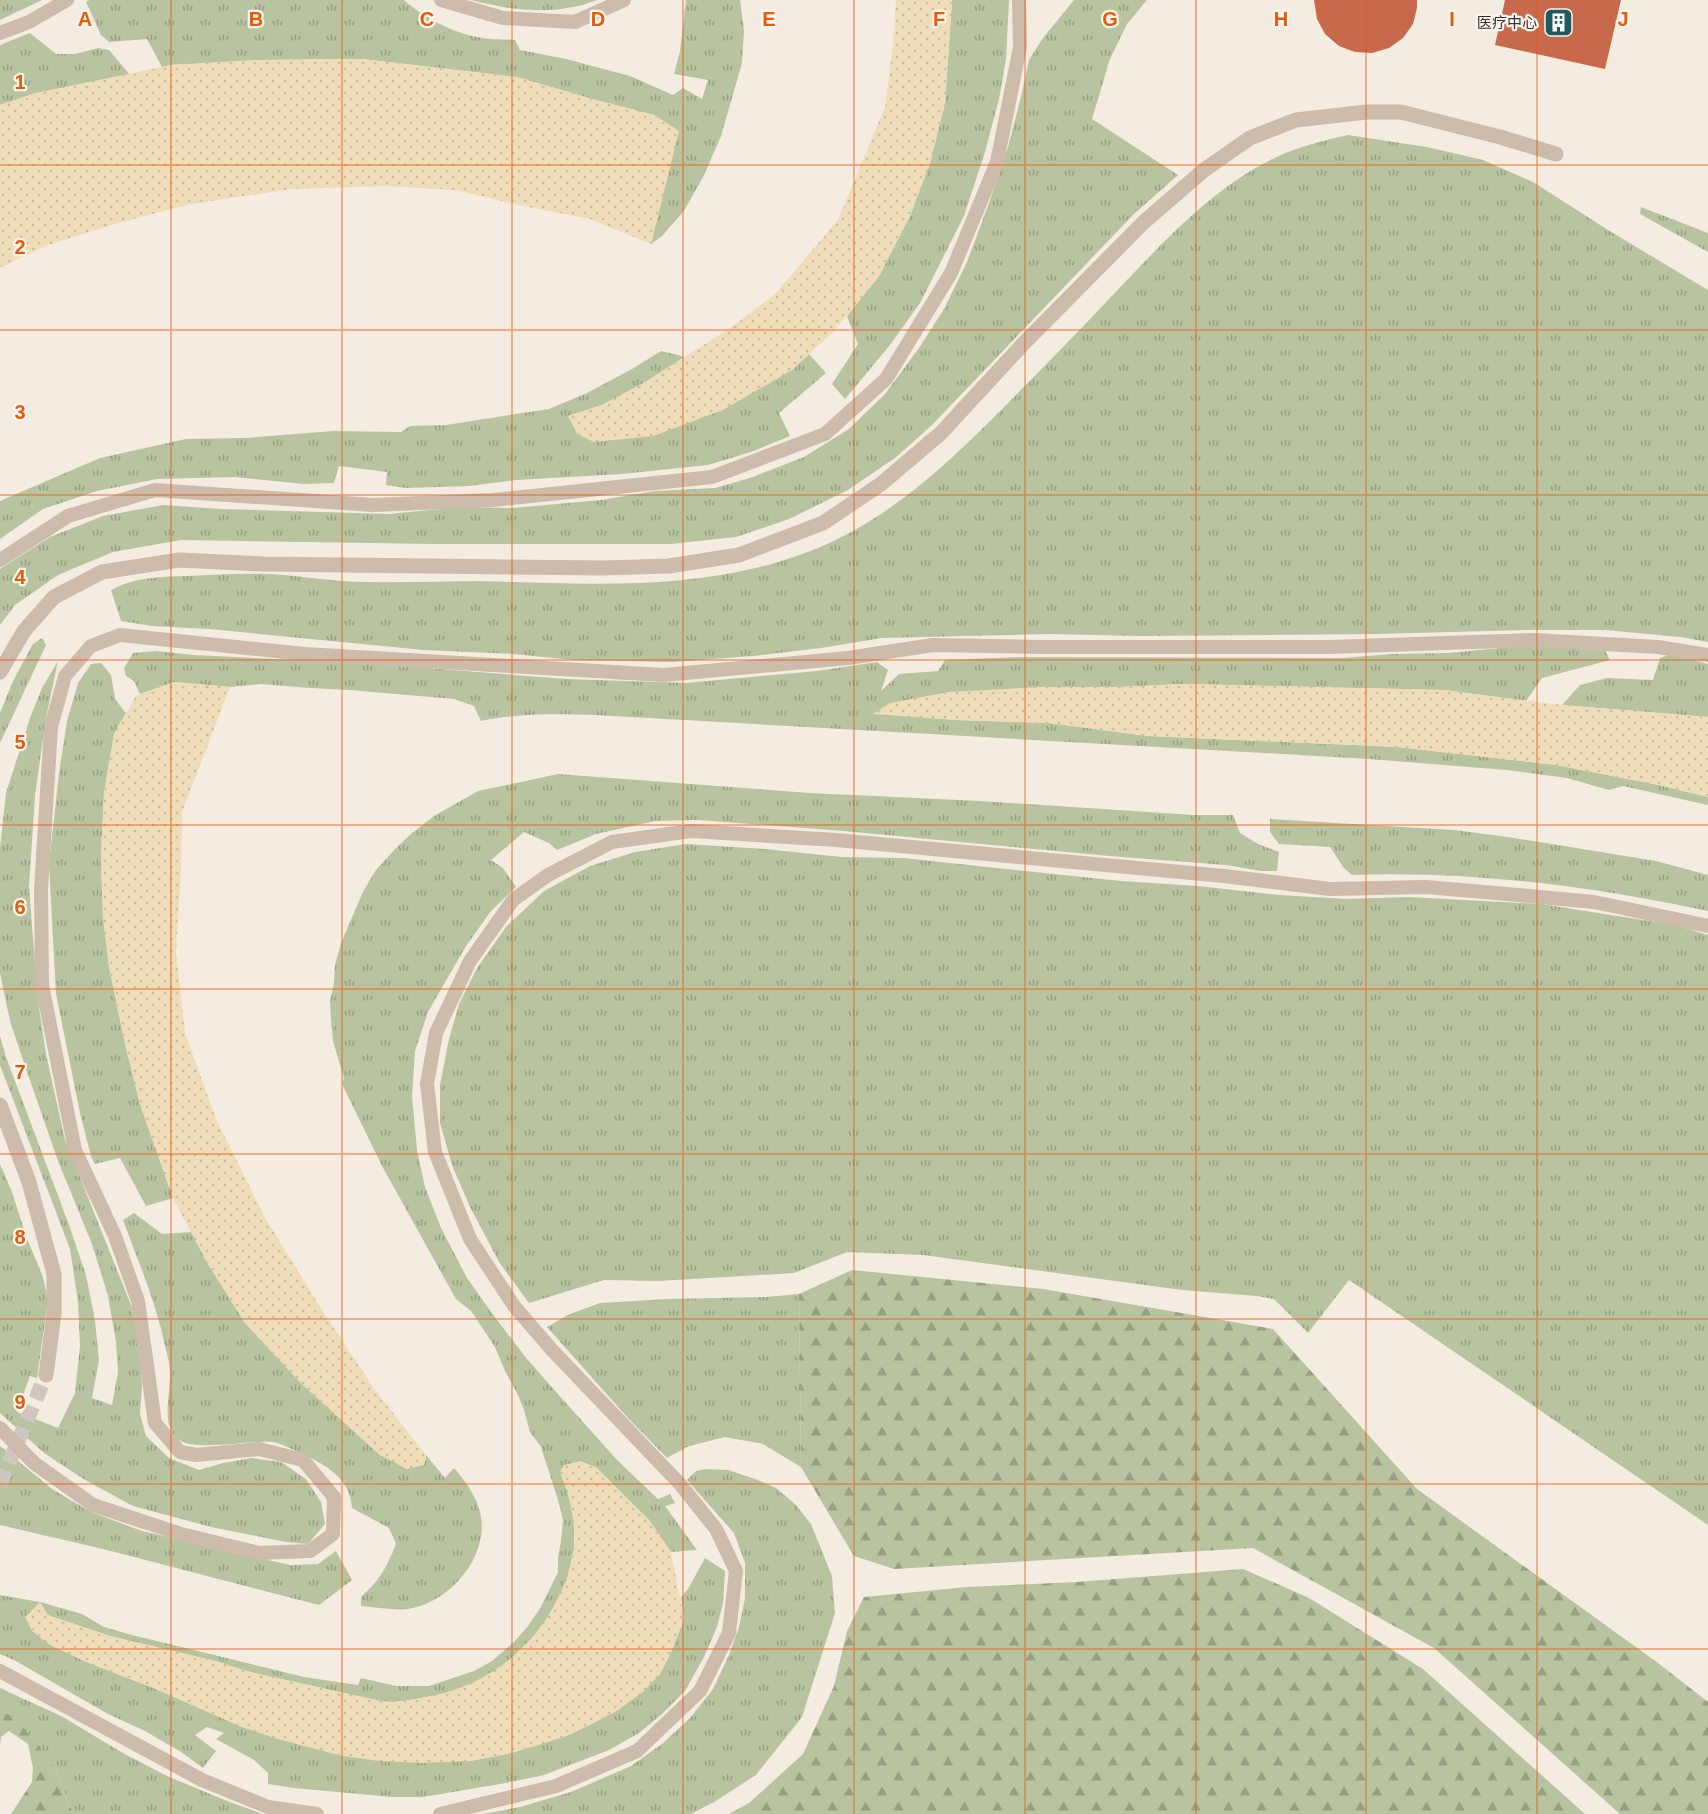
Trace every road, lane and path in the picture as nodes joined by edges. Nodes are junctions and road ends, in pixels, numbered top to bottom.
1 (67, 0) edge
2 (441, 0) edge
3 (624, 0) edge
4 (1019, 0) edge
5 (0, 33) edge
6 (1556, 154) dead end
7 (0, 560) edge
8 (1708, 655) edge
9 (0, 672) edge
10 (1708, 926) edge
11 (0, 1105) edge
12 (46, 1374) tunnel mouth
13 (0, 1428) edge
14 (0, 1671) edge
15 (317, 1814) edge
16 (440, 1814) edge

1 - 5 lane
2 - 3 lane
4 - 7 lane
6 - 9 street
8 - 13 lane
10 - 16 lane
11 - 12 street
14 - 15 lane

